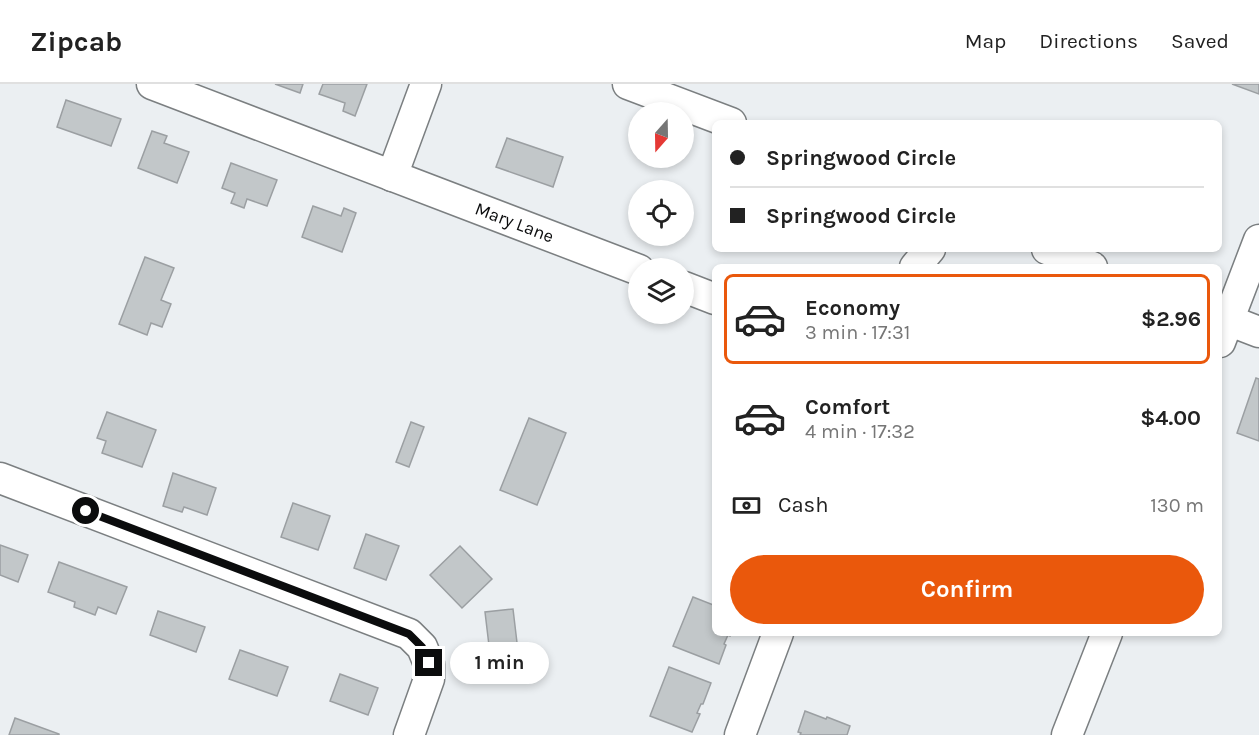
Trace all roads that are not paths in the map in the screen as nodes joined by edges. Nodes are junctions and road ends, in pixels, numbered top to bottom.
1 (152, 84) edge
2 (426, 84) edge
3 (628, 84) edge
4 (723, 120) edge
5 (392, 176) junction
6 (1259, 240) edge
7 (928, 252) edge
8 (1054, 252) edge
9 (918, 264) edge
10 (1084, 264) edge
11 (628, 266) edge
12 (694, 291) edge
13 (712, 298) edge
14 (1222, 326) edge
15 (1259, 332) edge
16 (0, 478) edge
17 (777, 636) edge
18 (1106, 636) edge
19 (409, 735) edge
20 (740, 735) edge
21 (1067, 735) edge

1 - 5 street, Mary Lane
2 - 5 street
3 - 4 street
5 - 11 street, Mary Lane
6 - 14 street
7 - 9 street
8 - 10 street
12 - 13 street
14 - 15 street
16 - 19 street
17 - 20 street
18 - 21 street

